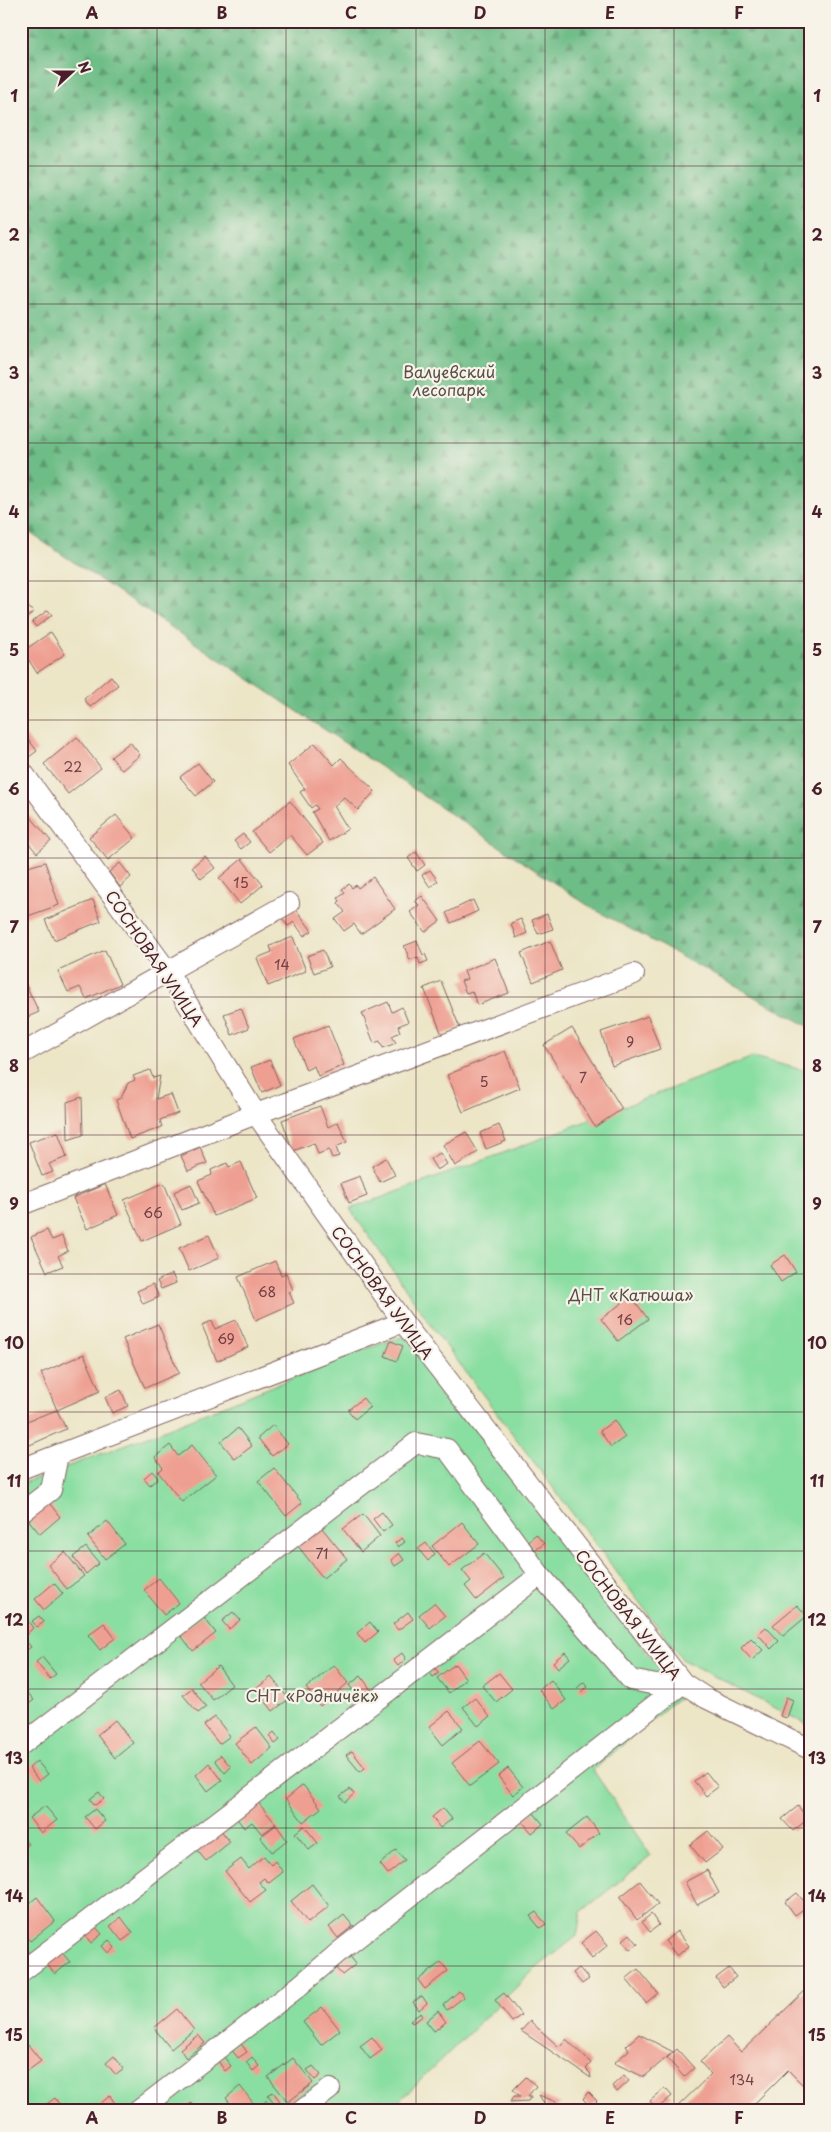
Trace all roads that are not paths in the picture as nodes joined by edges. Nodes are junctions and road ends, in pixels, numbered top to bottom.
1 (21, 770) edge
2 (289, 903) dead end
3 (168, 972) junction
4 (634, 974) dead end
5 (21, 1054) edge
6 (256, 1114) junction
7 (21, 1205) edge
8 (403, 1322) junction
9 (58, 1455) junction
10 (21, 1469) edge
11 (21, 1513) edge
12 (540, 1575) junction
13 (683, 1683) junction
14 (21, 1745) edge
15 (810, 1749) edge
16 (21, 1972) edge
17 (330, 2089) dead end
18 (138, 2111) edge
19 (301, 2111) edge

1 - 3 street, СОСНОВАЯ УЛИЦА
2 - 3 street
3 - 5 street
3 - 6 street, СОСНОВАЯ УЛИЦА
4 - 6 street
6 - 7 street
6 - 8 street, СОСНОВАЯ УЛИЦА
8 - 9 street
8 - 13 street, СОСНОВАЯ УЛИЦА
9 - 10 street
9 - 11 street
12 - 13 street
12 - 14 street
12 - 16 street
13 - 15 street, СОСНОВАЯ УЛИЦА
13 - 18 street
17 - 19 street

